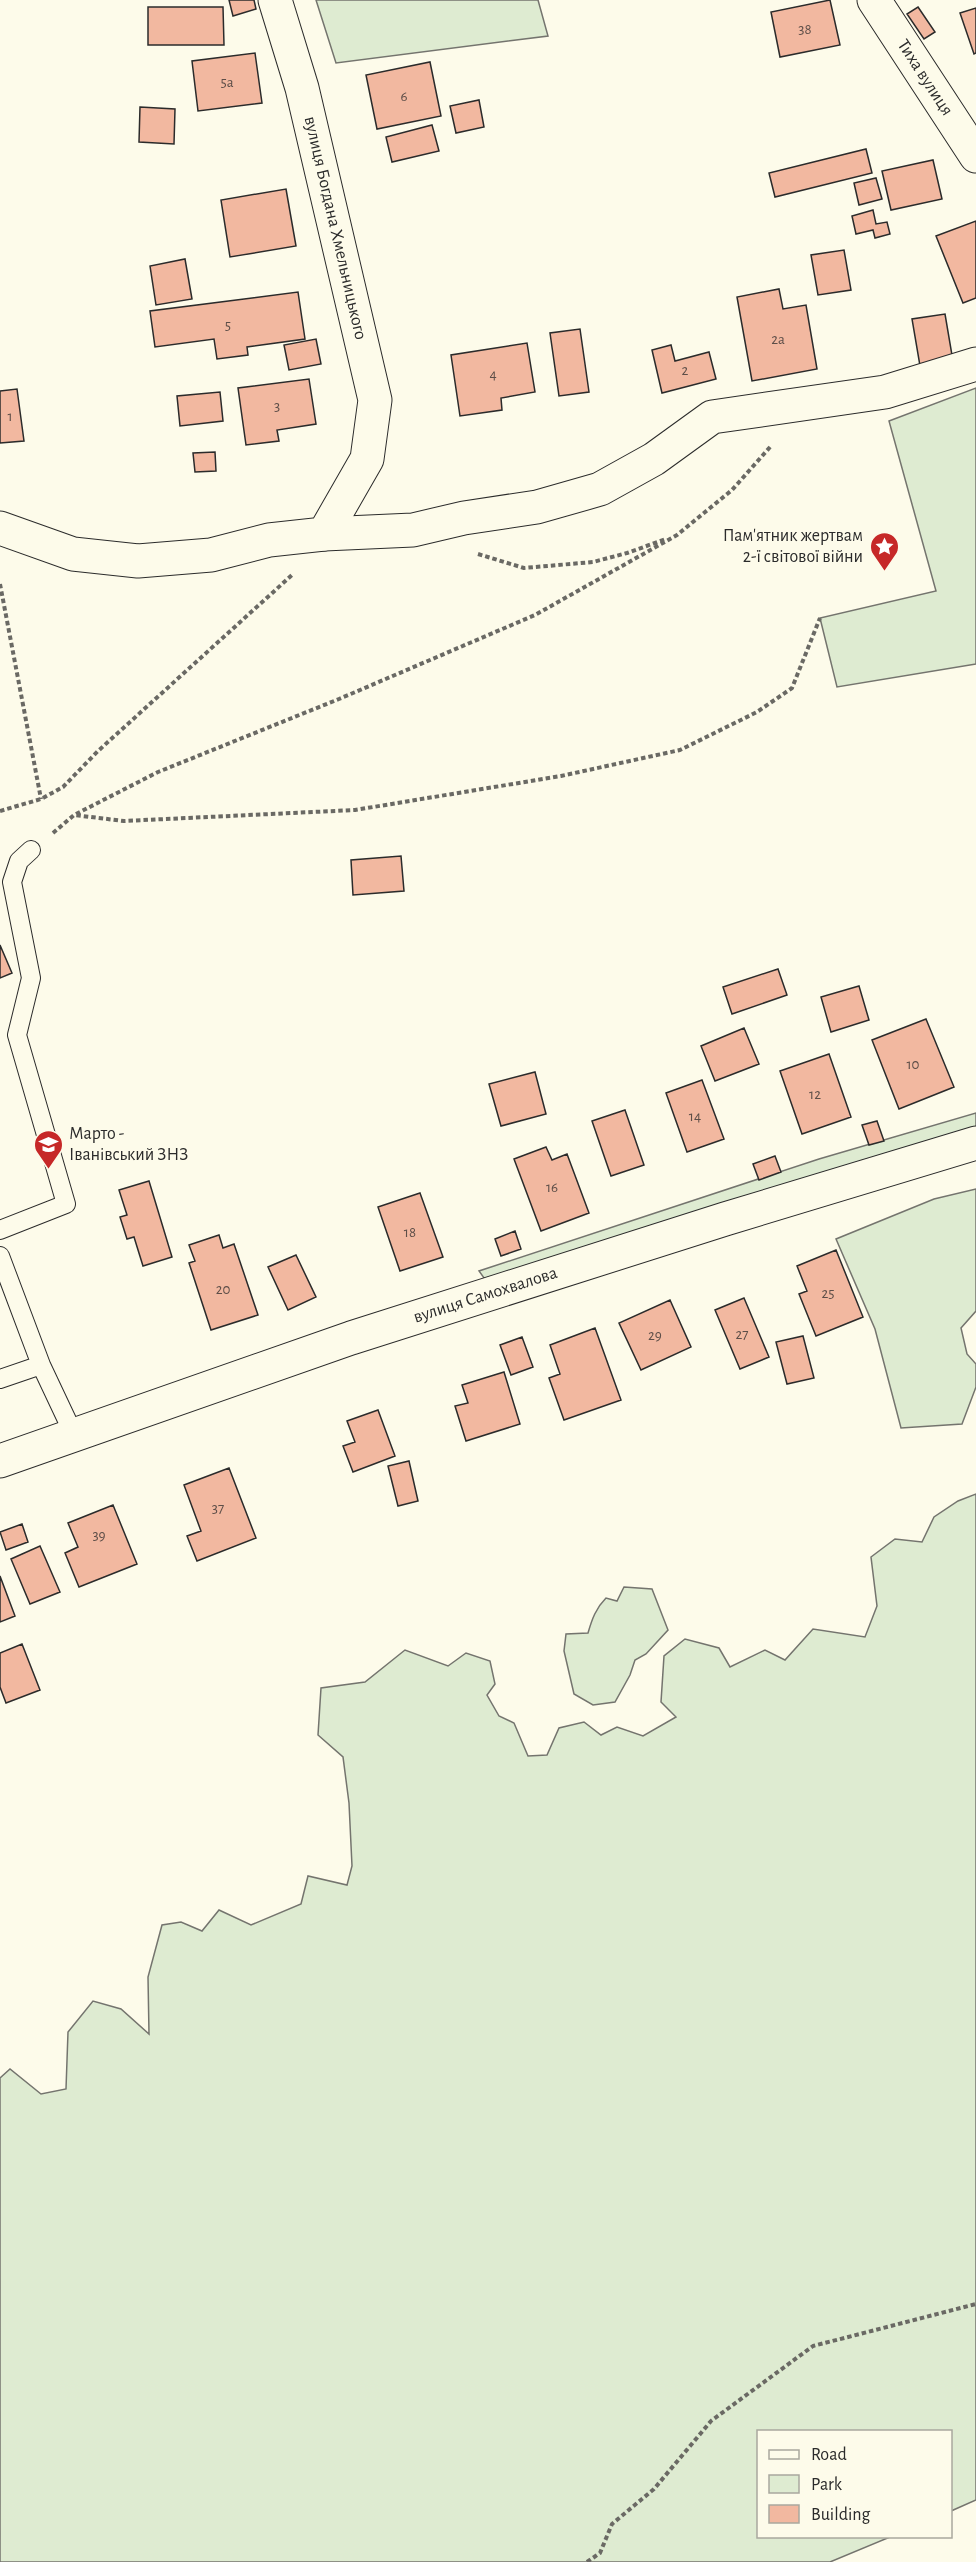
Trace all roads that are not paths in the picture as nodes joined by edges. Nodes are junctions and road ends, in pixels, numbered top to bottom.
1 (275, 0) edge
2 (874, 0) edge
3 (976, 156) edge
4 (976, 364) edge
5 (0, 528) edge
6 (324, 534) junction
7 (31, 850) road end
8 (976, 1143) edge
9 (0, 1230) edge
10 (0, 1256) edge
11 (41, 1365) junction
12 (0, 1379) edge
13 (74, 1435) junction
14 (0, 1461) edge

1 - 6 street, вулиця Богдана Хмельницького
2 - 3 street, Тиха вулиця
4 - 6 street
5 - 6 street
7 - 9 lane
8 - 13 street, вулиця Самохвалова
10 - 11 lane
11 - 12 lane
11 - 13 lane
13 - 14 street, вулиця Самохвалова

